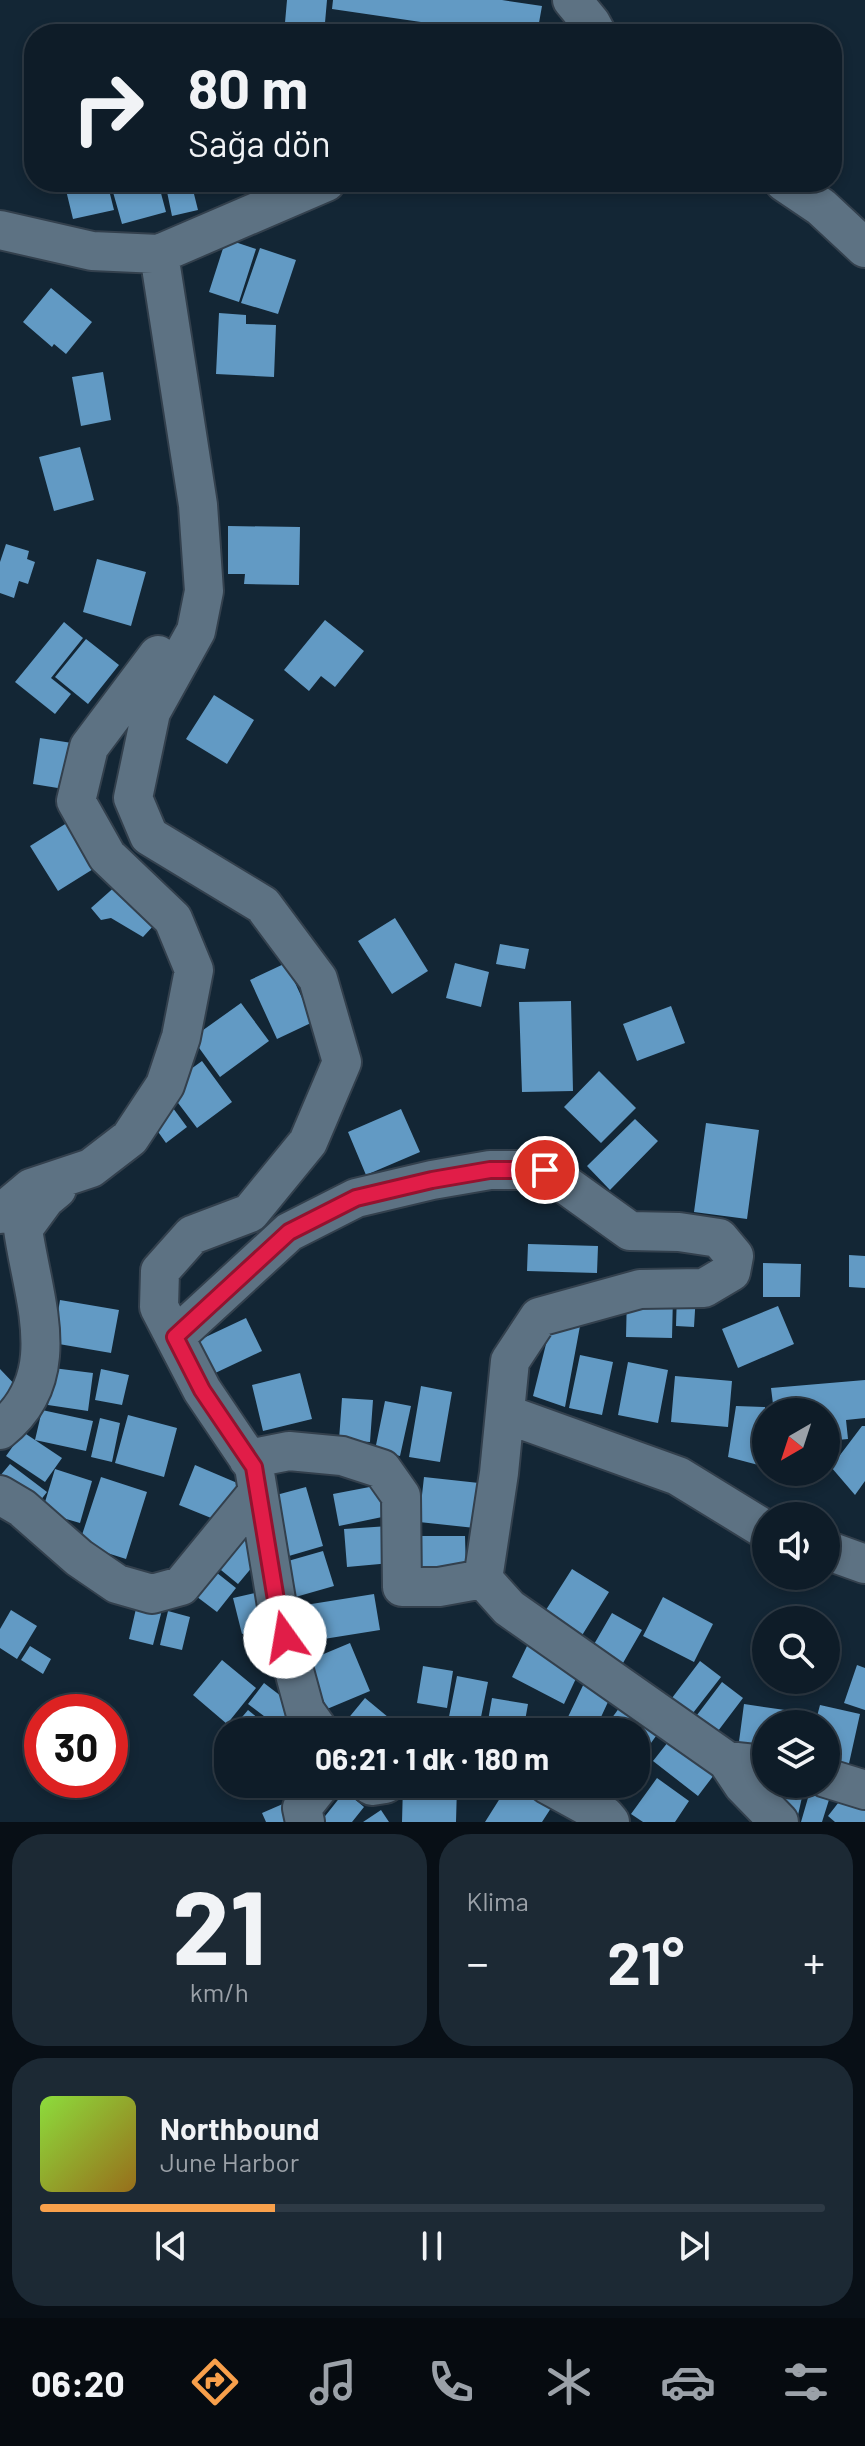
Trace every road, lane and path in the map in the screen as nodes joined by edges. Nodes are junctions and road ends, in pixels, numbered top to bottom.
1 (572, 0) edge
2 (592, 24) edge
3 (303, 192) edge
4 (799, 192) edge
5 (0, 230) edge
6 (865, 248) edge
7 (159, 254) junction
8 (204, 591) junction
9 (74, 1174) junction
10 (0, 1214) edge
11 (175, 1337) junction
12 (506, 1414) junction
13 (0, 1430) edge
14 (253, 1476) junction
15 (0, 1495) edge
16 (752, 1521) edge
17 (840, 1555) edge
18 (865, 1564) edge
19 (483, 1579) junction
20 (310, 1718) edge
21 (727, 1761) junction
22 (752, 1764) edge
23 (840, 1782) edge
24 (865, 1790) edge
25 (310, 1798) edge
26 (572, 1798) edge
27 (305, 1822) edge
28 (610, 1822) edge
29 (779, 1822) edge

1 - 2 street
3 - 7 street
4 - 6 street
5 - 7 street
7 - 8 street
8 - 9 street
8 - 11 street
9 - 10 street
9 - 13 street
11 - 12 street
11 - 14 street
12 - 16 street
12 - 19 street
14 - 15 street
14 - 19 street
14 - 20 street
17 - 18 street
19 - 21 street
21 - 22 street
21 - 29 street
23 - 24 street
25 - 27 street
26 - 28 street

